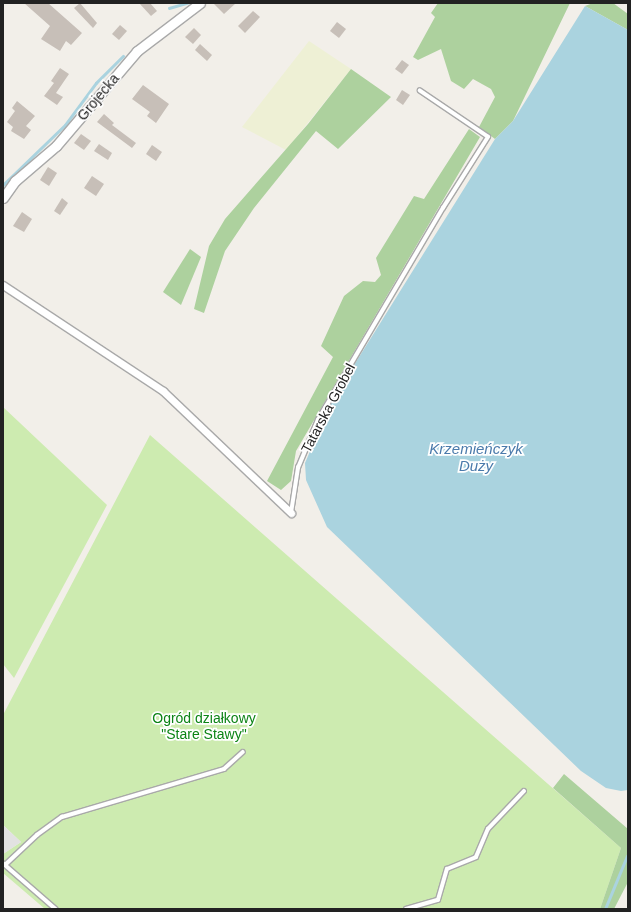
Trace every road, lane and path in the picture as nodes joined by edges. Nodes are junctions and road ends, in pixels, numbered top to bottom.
1 (200, 3) edge
2 (420, 91) dead end
3 (3, 198) edge
4 (3, 285) edge
5 (291, 513) joint
6 (243, 752) dead end
7 (524, 791) dead end
8 (4, 864) edge
9 (56, 909) edge
10 (406, 909) edge

1 - 3 street, Grojecka
2 - 5 lane, Tatarska Grobel
4 - 5 street, Tatarska Grobel
6 - 8 lane
7 - 10 lane
8 - 9 lane

